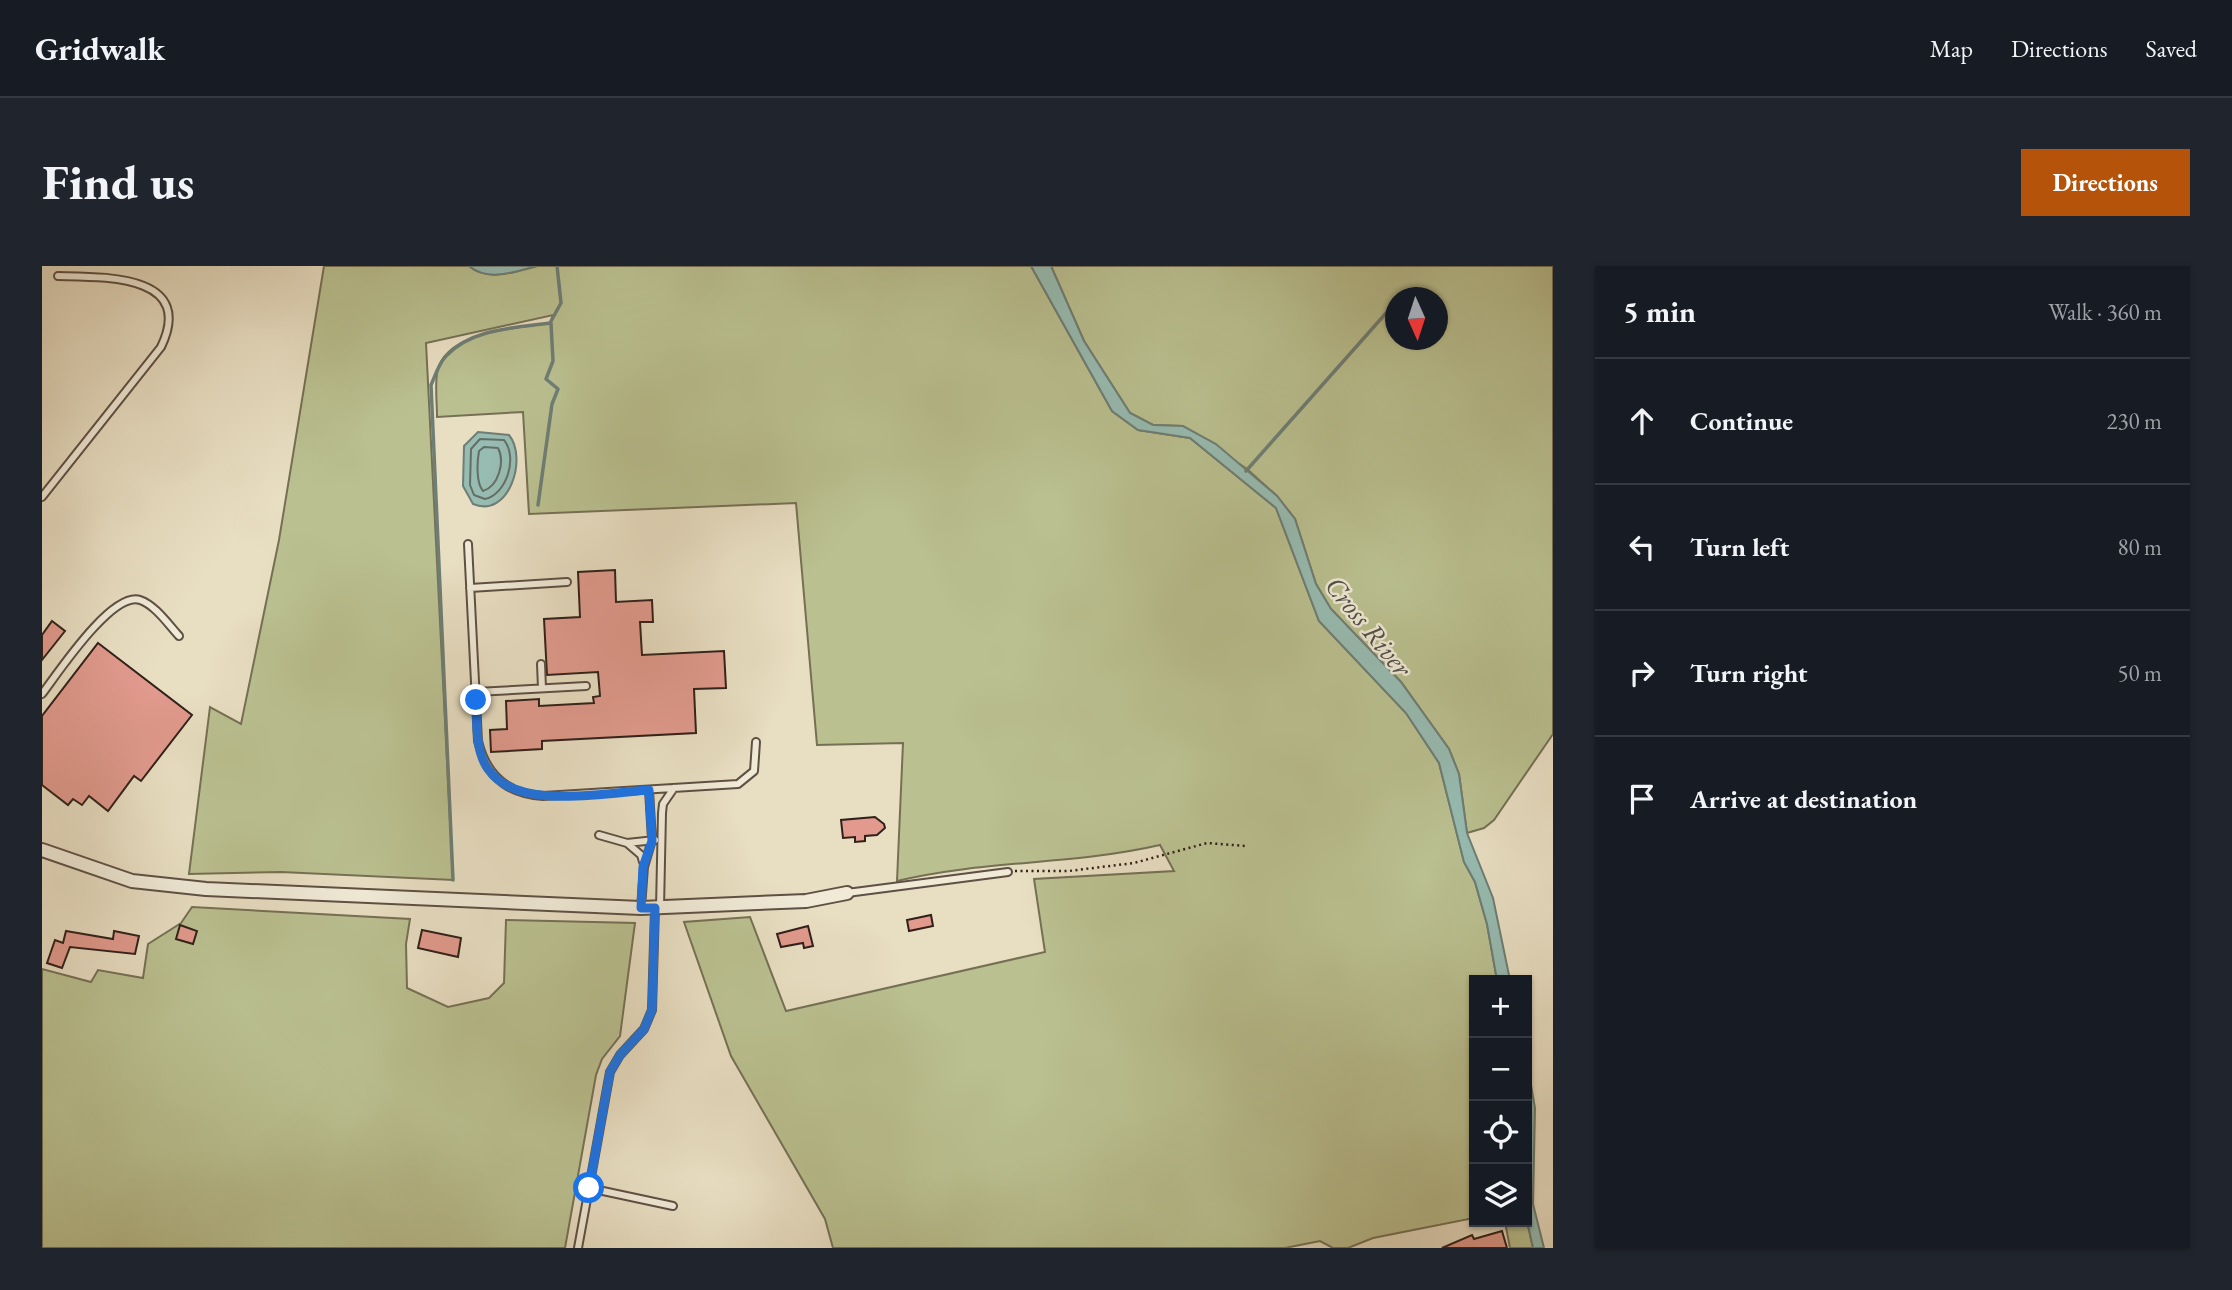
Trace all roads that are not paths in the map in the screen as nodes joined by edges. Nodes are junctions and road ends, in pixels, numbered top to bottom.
1 (58, 276) dead end
2 (42, 497) edge
3 (468, 544) dead end
4 (567, 582) dead end
5 (470, 588) junction
6 (179, 636) dead end
7 (541, 664) dead end
8 (586, 686) dead end
9 (542, 688) junction
10 (476, 692) junction
11 (42, 694) edge
12 (756, 742) dead end
13 (674, 789) junction
14 (649, 790) junction
15 (599, 835) dead end
16 (661, 840) junction
17 (652, 841) junction
18 (627, 843) junction
19 (42, 850) edge
20 (643, 867) junction
21 (1008, 872) road end
22 (847, 893) joint
23 (641, 908) junction
24 (658, 908) junction
25 (589, 1188) junction
26 (673, 1206) dead end
27 (578, 1248) edge

1 - 2 lane
3 - 5 lane
4 - 5 lane
5 - 10 lane
6 - 11 lane
7 - 9 lane
8 - 9 lane
9 - 10 lane
10 - 14 lane
12 - 13 lane
13 - 14 lane
13 - 16 lane
14 - 17 lane
15 - 18 lane
16 - 17 lane
16 - 24 lane
17 - 18 lane
17 - 20 lane
18 - 20 lane
19 - 23 street
20 - 23 lane
21 - 22 lane
22 - 24 street
23 - 24 street
24 - 25 lane
25 - 26 lane
25 - 27 lane

